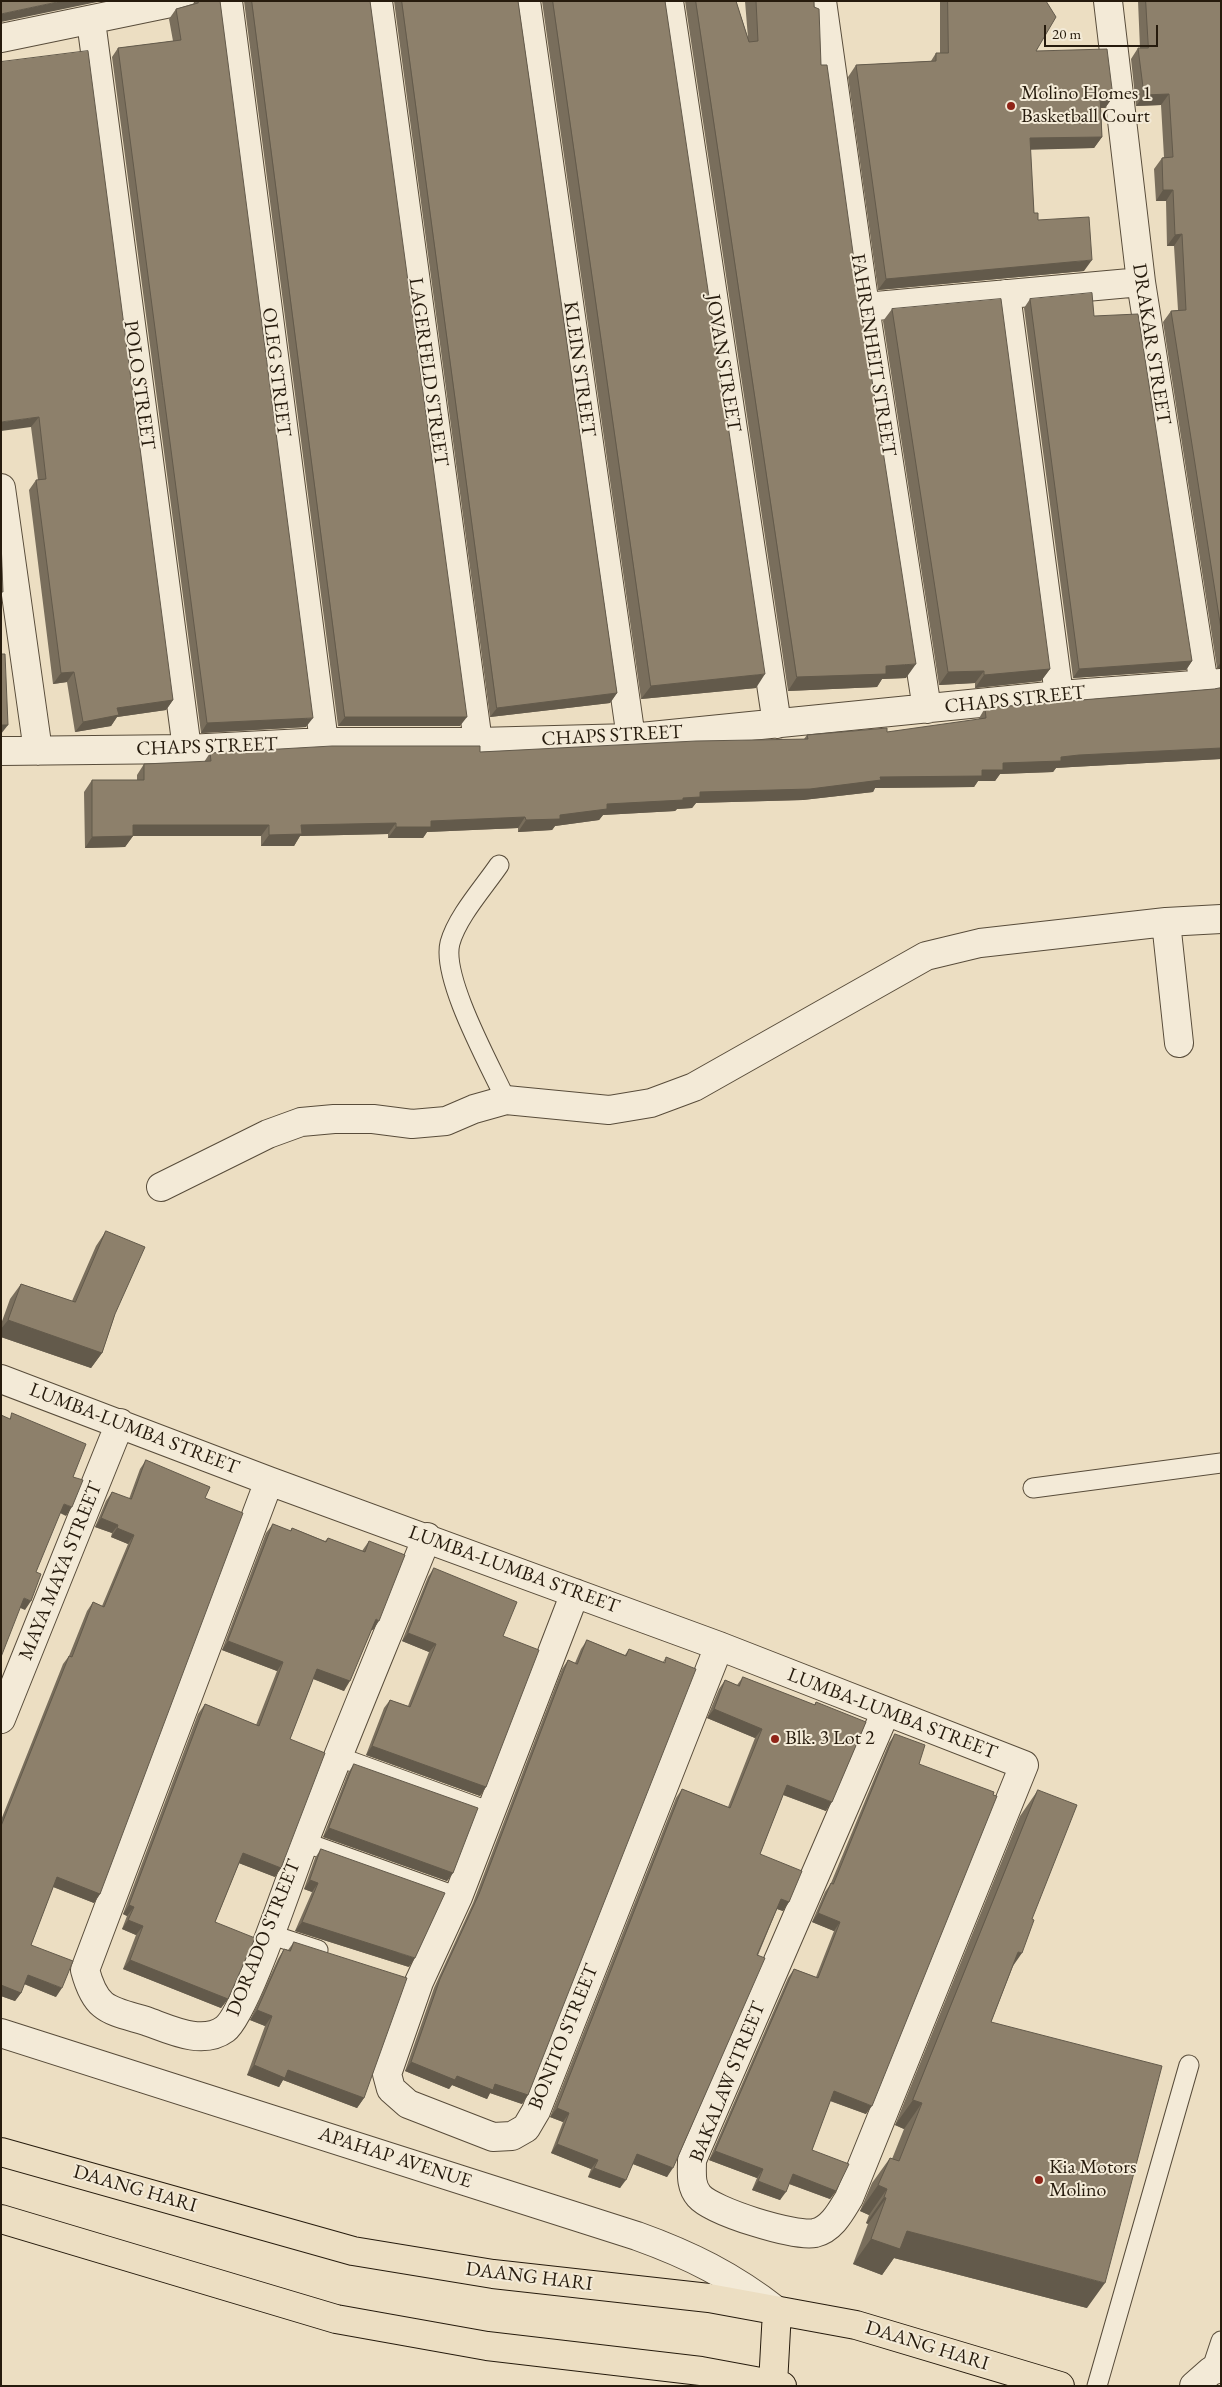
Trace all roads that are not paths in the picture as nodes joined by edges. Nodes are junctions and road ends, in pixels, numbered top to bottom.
1 (180, 1) edge
2 (228, 1) edge
3 (378, 1) edge
4 (526, 1) edge
5 (668, 1) edge
6 (822, 1) edge
7 (1108, 1) edge
8 (91, 21) junction
9 (1, 38) edge
10 (1141, 282) junction
11 (1006, 294) junction
12 (865, 307) junction
13 (1, 488) edge
14 (1213, 684) edge
15 (1059, 695) junction
16 (927, 709) junction
17 (777, 724) junction
18 (631, 738) junction
19 (324, 742) junction
20 (478, 742) junction
21 (187, 750) junction
22 (1, 751) edge
23 (38, 751) junction
24 (499, 865) dead end
25 (1221, 919) edge
26 (1166, 922) junction
27 (1179, 1043) dead end
28 (506, 1100) junction
29 (161, 1187) dead end
30 (1, 1380) edge
31 (120, 1423) junction
32 (1221, 1463) edge
33 (269, 1481) junction
34 (1032, 1488) dead end
35 (427, 1537) junction
36 (575, 1593) junction
37 (718, 1646) junction
38 (886, 1711) junction
39 (1, 1719) edge
40 (338, 1756) junction
41 (1024, 1765) joint
42 (491, 1812) junction
43 (304, 1842) junction
44 (458, 1897) junction
45 (269, 1934) junction
46 (334, 1955) edge
47 (1, 2033) edge
48 (1189, 2065) dead end
49 (1, 2152) edge
50 (1, 2218) edge
51 (777, 2311) junction
52 (1221, 2341) edge
53 (1209, 2375) edge
54 (778, 2385) edge
55 (1060, 2386) edge
56 (1097, 2386) edge

1 - 8 street
2 - 19 street, OLEG STREET
3 - 20 street, LAGERFELD STREET
4 - 18 street, KLEIN STREET
5 - 17 street, JOVAN STREET
6 - 12 street, FAHRENHEIT STREET
7 - 10 street, DRAKAR STREET
8 - 9 street
8 - 21 street, POLO STREET
10 - 11 street
10 - 14 street, DRAKAR STREET
11 - 12 street
11 - 15 street
12 - 16 street, FAHRENHEIT STREET
13 - 23 street
14 - 15 street, CHAPS STREET
15 - 16 street, CHAPS STREET
16 - 17 street, CHAPS STREET
17 - 18 street, CHAPS STREET
18 - 20 street, CHAPS STREET
19 - 20 street, CHAPS STREET
19 - 21 street, CHAPS STREET
21 - 23 street, CHAPS STREET
22 - 23 street, CHAPS STREET
24 - 28 lane
25 - 26 street
26 - 27 street
26 - 28 street
28 - 29 street
30 - 31 street, LUMBA-LUMBA STREET
31 - 33 street, LUMBA-LUMBA STREET
31 - 39 street, MAYA MAYA STREET
32 - 34 lane
33 - 35 street, LUMBA-LUMBA STREET
33 - 45 street, DORADO STREET
35 - 36 street, LUMBA-LUMBA STREET
35 - 40 street, DORADO STREET
36 - 37 street, LUMBA-LUMBA STREET
36 - 42 street, BONITO STREET
37 - 38 street, LUMBA-LUMBA STREET
37 - 44 street, BONITO STREET
38 - 41 street, LUMBA-LUMBA STREET
38 - 41 street, BAKALAW STREET
40 - 42 lane
40 - 43 street, DORADO STREET
42 - 44 street, BONITO STREET
43 - 44 lane
43 - 45 street, DORADO STREET
45 - 46 lane
47 - 51 street, APAHAP AVENUE
48 - 56 lane
49 - 51 main road, DAANG HARI
50 - 54 main road
51 - 54 main road
51 - 55 main road, DAANG HARI
52 - 53 lane

